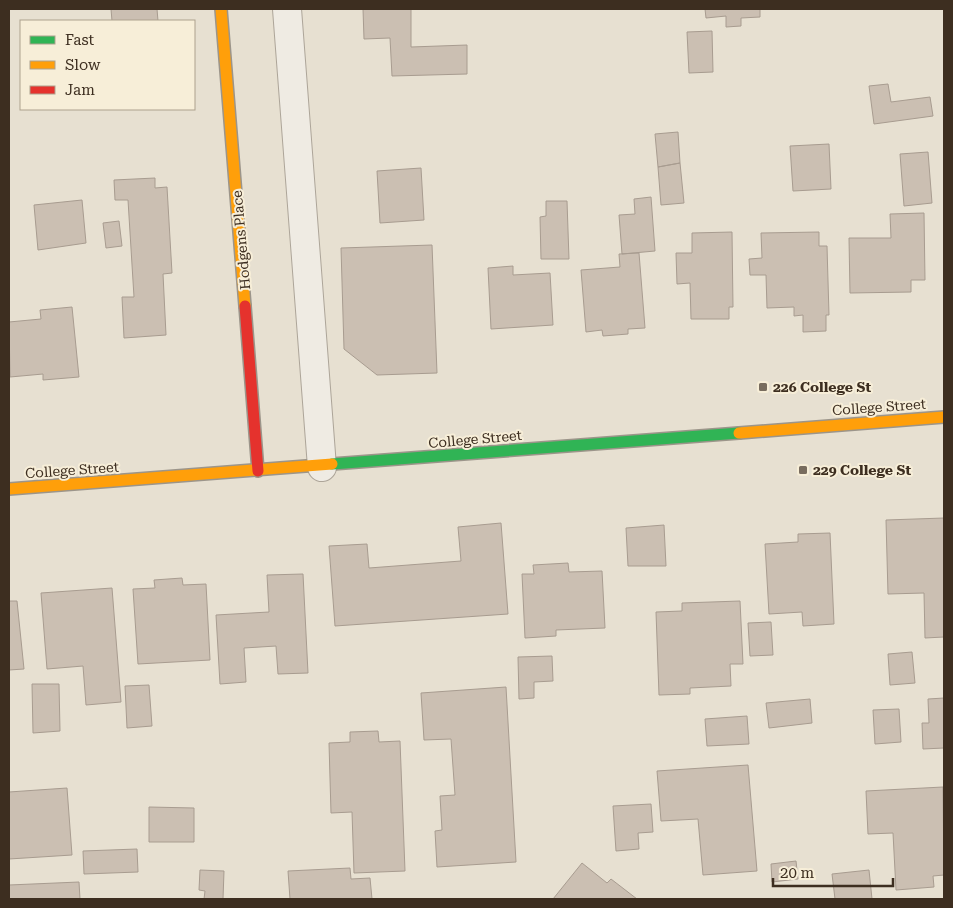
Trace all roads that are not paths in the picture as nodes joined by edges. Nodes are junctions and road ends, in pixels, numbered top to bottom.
1 (221, 9) edge
2 (287, 9) edge
3 (944, 417) edge
4 (322, 466) junction
5 (258, 471) junction
6 (9, 489) edge

1 - 5 street, Hodgens Place
2 - 4 street
3 - 4 street, College Street
4 - 5 street, College Street
5 - 6 street, College Street

